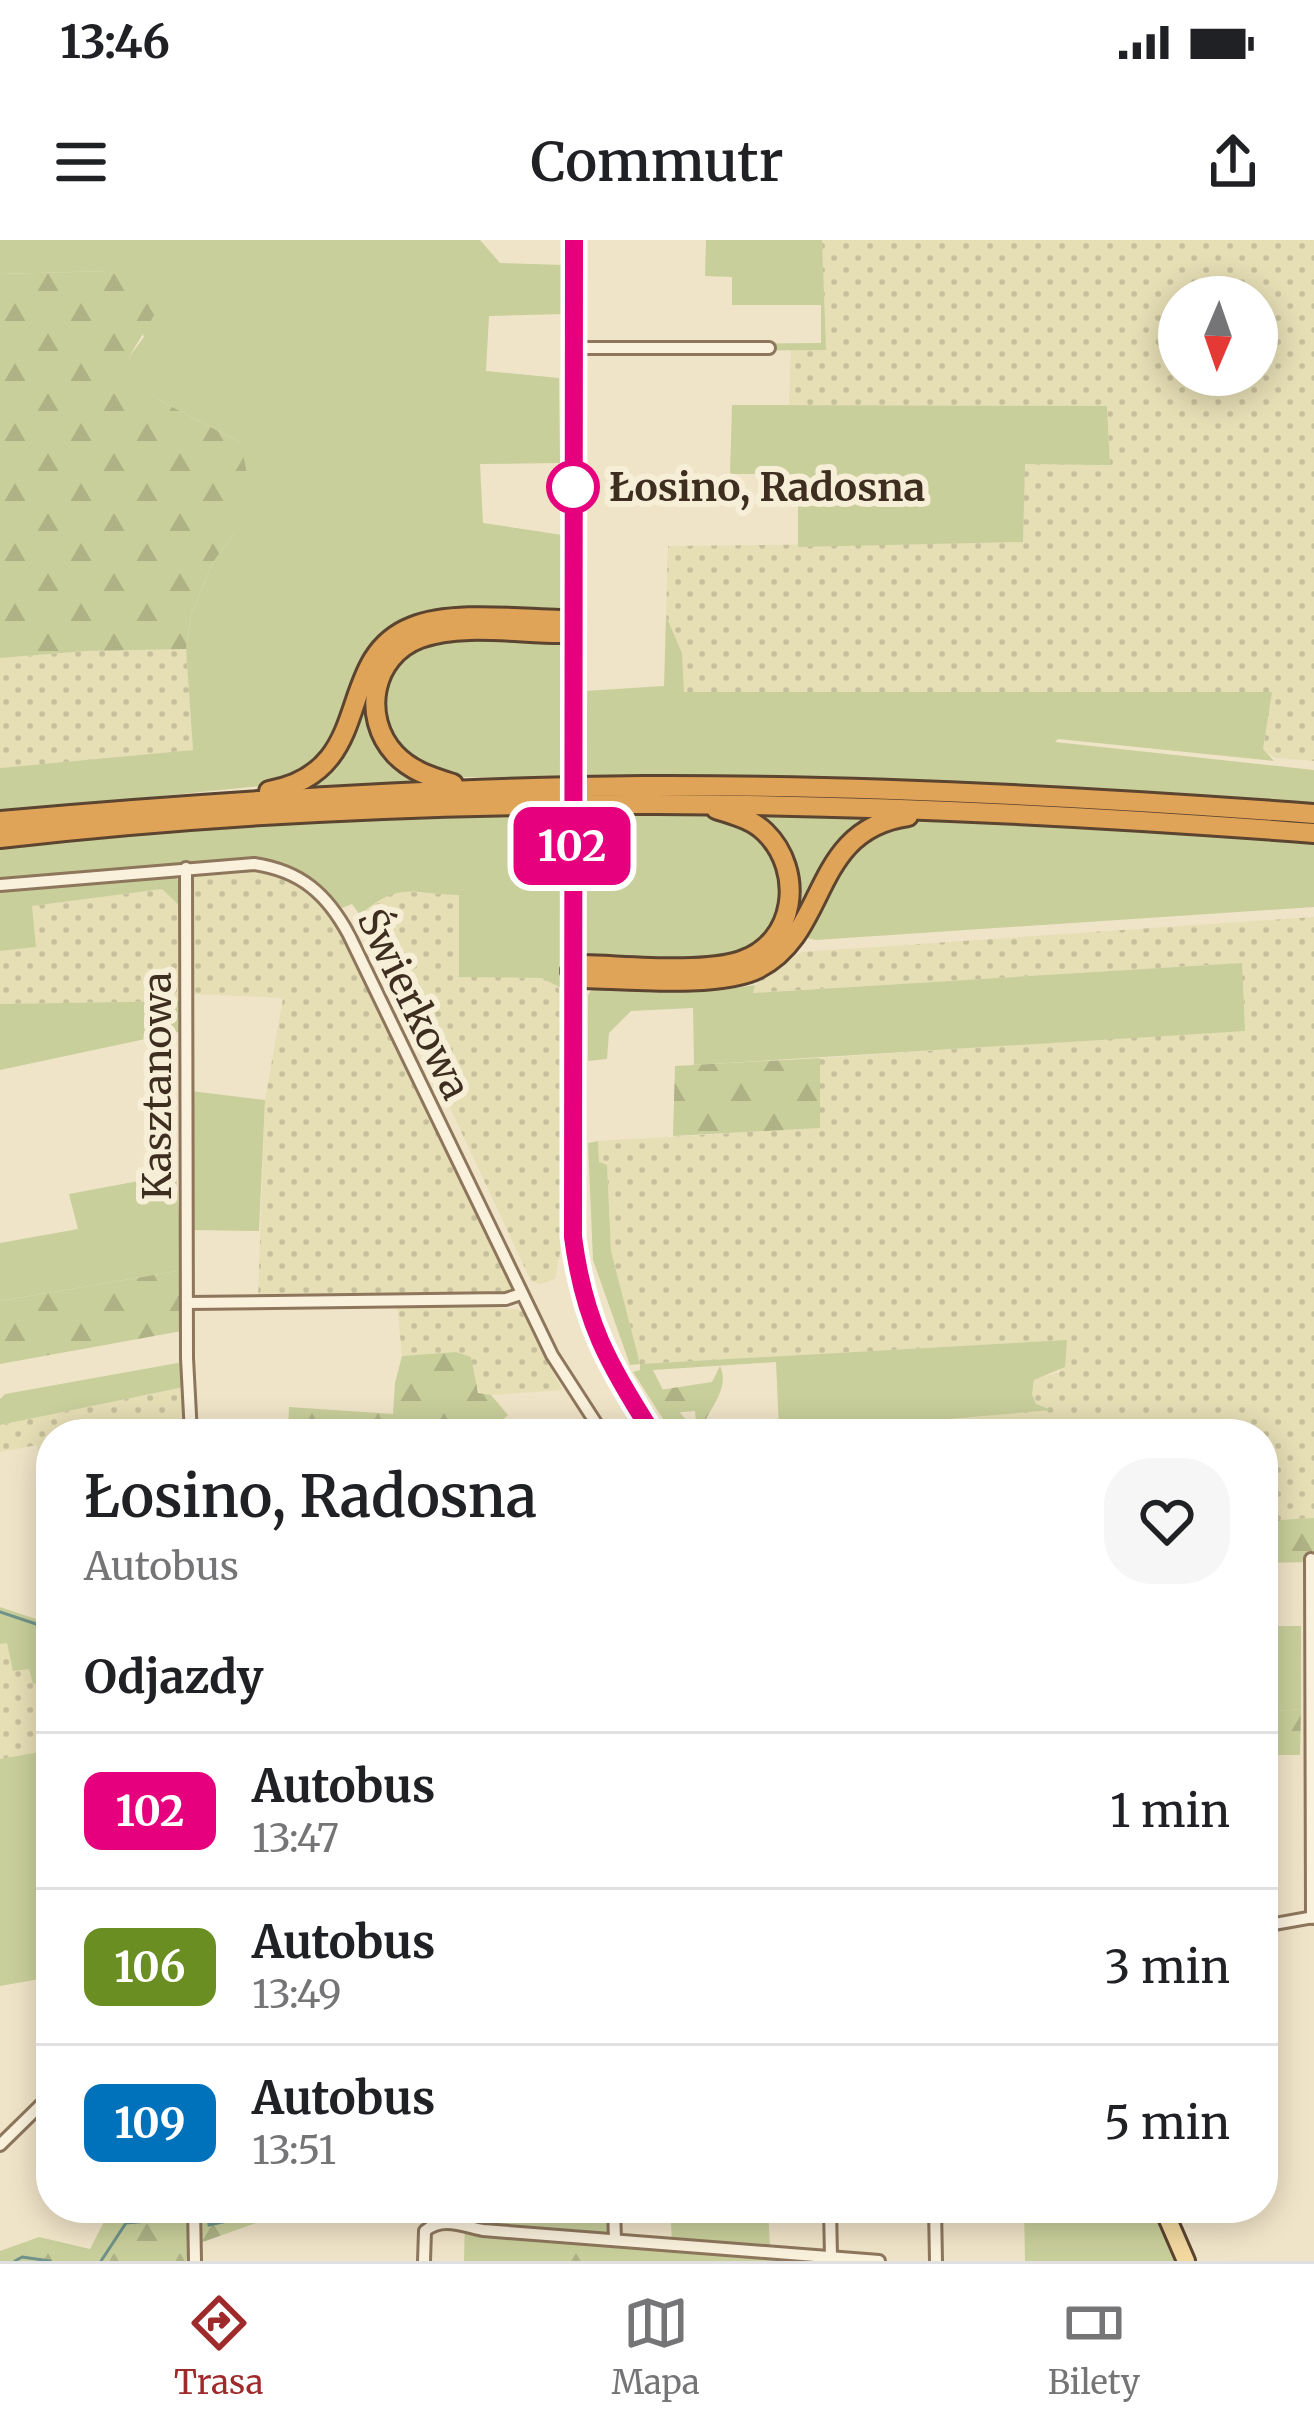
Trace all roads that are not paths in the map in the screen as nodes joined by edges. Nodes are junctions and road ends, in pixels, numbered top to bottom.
1 (574, 240) edge
2 (769, 347) dead end
3 (574, 348) junction
4 (572, 627) junction
5 (471, 790) junction
6 (698, 802) junction
7 (193, 804) junction
8 (988, 811) junction
9 (1314, 814) edge
10 (0, 821) edge
11 (1314, 832) edge
12 (0, 838) edge
13 (186, 868) junction
14 (0, 885) edge
15 (571, 971) junction
16 (520, 1294) junction
17 (188, 1303) junction
18 (191, 1419) edge
19 (593, 1419) edge
20 (643, 1419) edge
21 (1311, 1559) edge
22 (1312, 1658) edge
23 (1313, 1917) edge
24 (1278, 1923) edge
25 (36, 2110) edge
26 (0, 2145) edge
27 (194, 2223) edge
28 (436, 2223) edge
29 (451, 2223) edge
30 (614, 2223) edge
31 (831, 2223) edge
32 (935, 2223) edge
33 (1170, 2223) edge
34 (615, 2240) junction
35 (833, 2259) edge
36 (195, 2261) edge
37 (424, 2261) edge
38 (880, 2261) edge
39 (936, 2261) edge
40 (1186, 2261) edge

1 - 3 main road
2 - 3 street
3 - 4 main road
4 - 5 highway
4 - 7 highway
4 - 15 main road, bridge
5 - 7 highway
5 - 9 highway
6 - 8 highway
6 - 12 highway
6 - 15 highway
7 - 10 highway
8 - 11 highway
8 - 15 highway
13 - 14 street, Świerkowa
13 - 16 street, Świerkowa
13 - 17 street, Kasztanowa
15 - 20 main road
16 - 17 street
16 - 19 street, Świerkowa
17 - 18 street, Kasztanowa
21 - 22 street
22 - 23 street
23 - 24 street
25 - 26 street
27 - 36 street
28 - 37 street
29 - 34 street
30 - 34 street
31 - 35 street
32 - 39 street
33 - 40 main road
34 - 35 street
35 - 38 street

